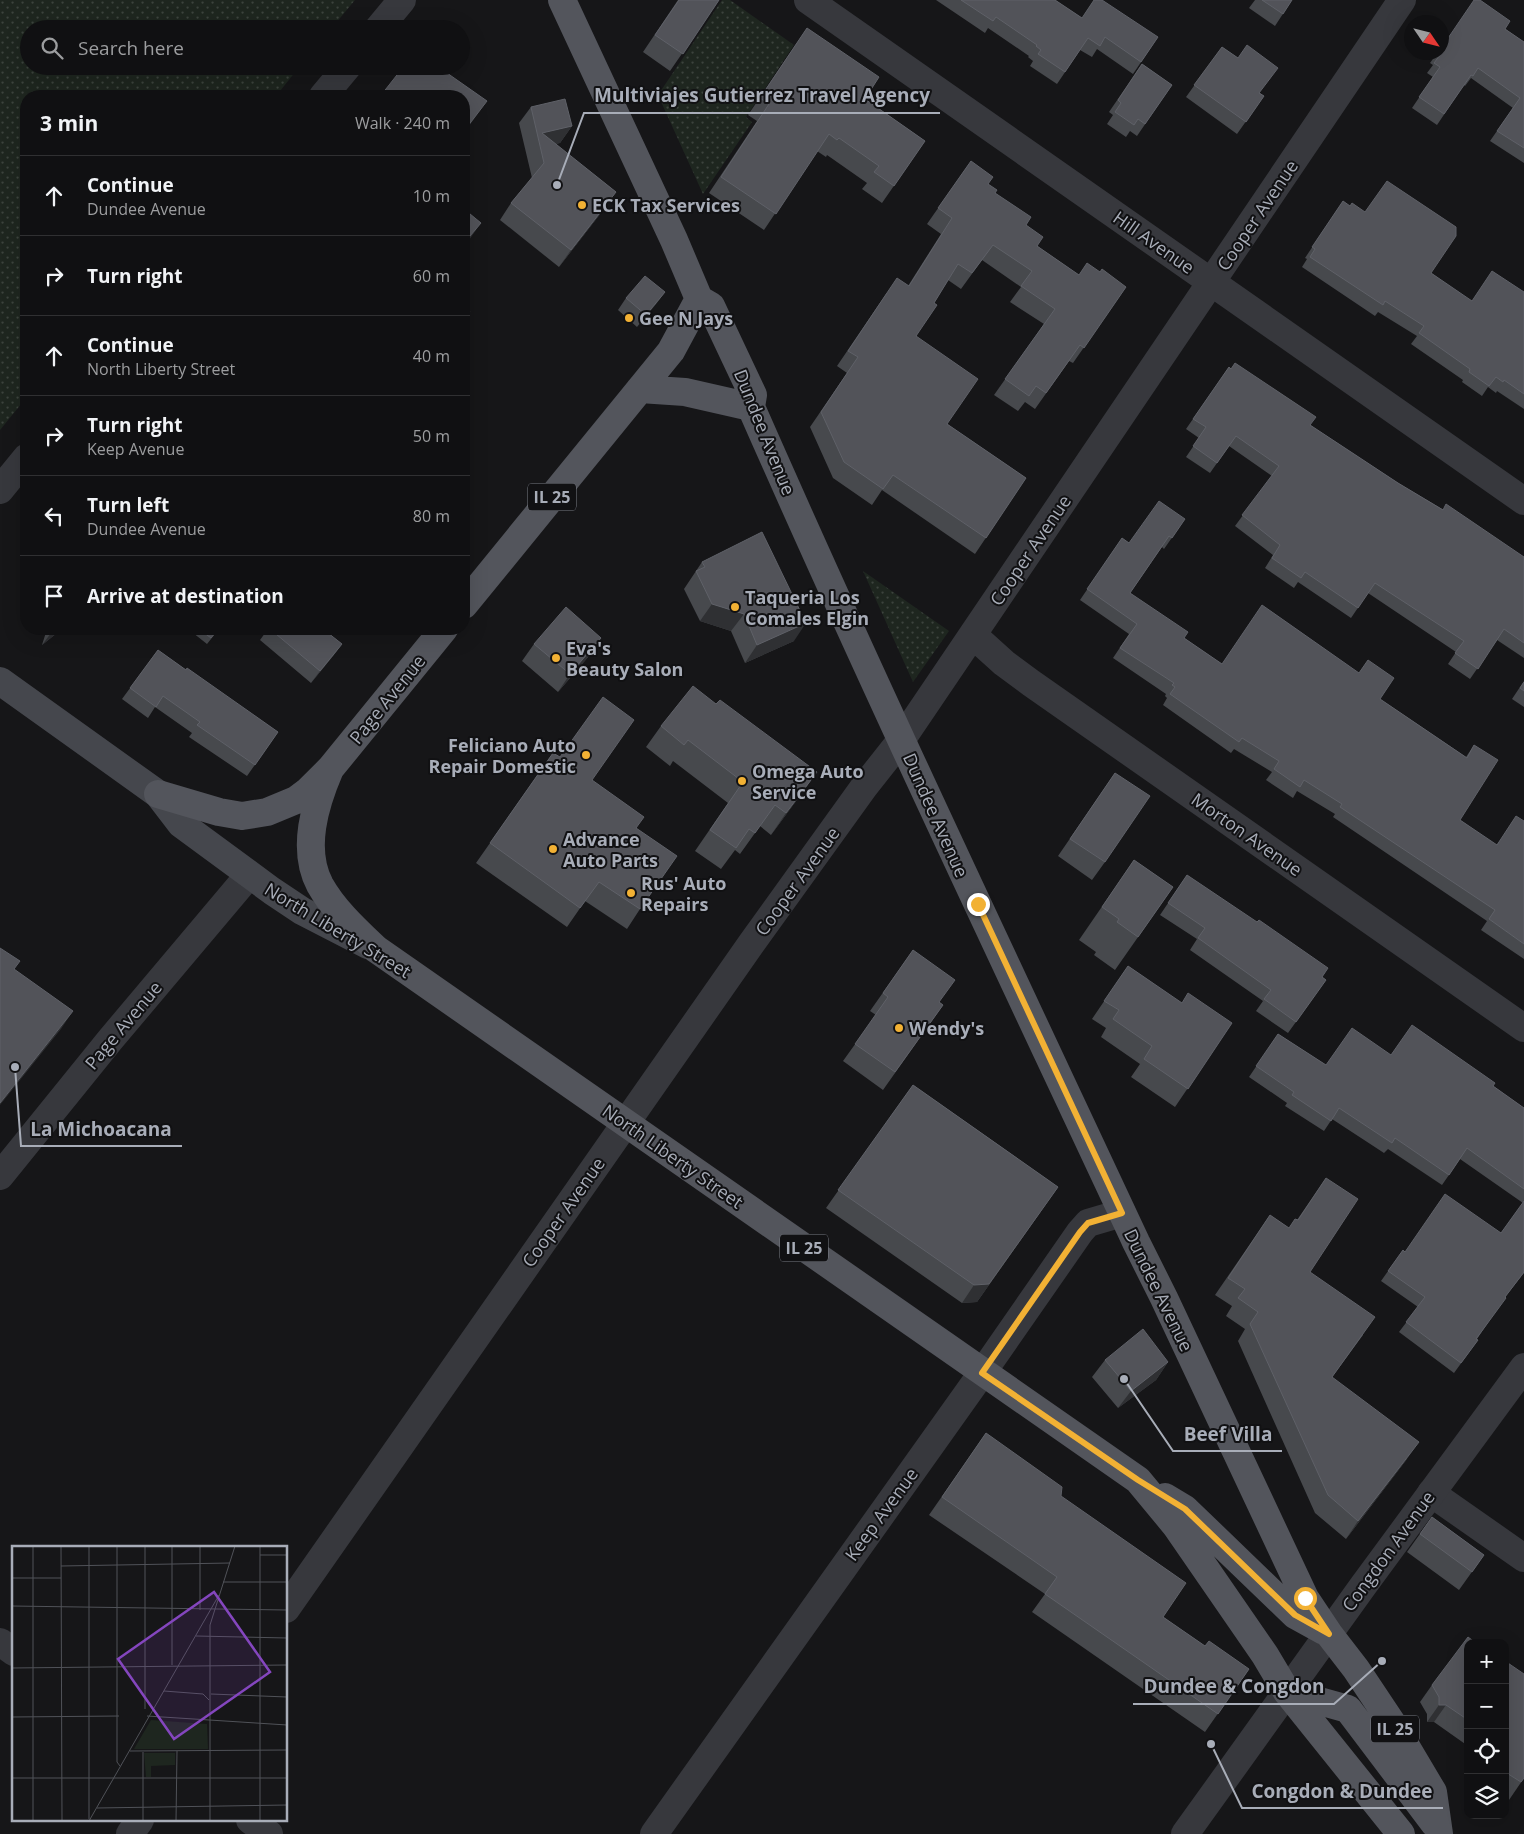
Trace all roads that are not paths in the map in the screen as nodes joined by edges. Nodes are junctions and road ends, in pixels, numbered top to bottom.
1 (402, 0) edge
2 (562, 0) edge
3 (808, 0) edge
4 (1402, 0) edge
5 (385, 20) edge
6 (340, 75) edge
7 (328, 90) edge
8 (1211, 282) junction
9 (699, 299) junction
10 (640, 389) junction
11 (751, 407) junction
12 (20, 465) edge
13 (0, 490) edge
14 (1524, 501) edge
15 (470, 598) edge
16 (439, 635) edge
17 (973, 635) junction
18 (0, 681) edge
19 (902, 739) junction
20 (330, 769) junction
21 (158, 794) junction
22 (249, 875) junction
23 (376, 949) junction
24 (1524, 1028) edge
25 (625, 1123) junction
26 (0, 1176) edge
27 (1122, 1213) junction
28 (1524, 1367) edge
29 (982, 1373) junction
30 (1138, 1480) junction
31 (1431, 1493) junction
32 (1524, 1558) edge
33 (288, 1606) edge
34 (1329, 1634) junction
35 (0, 1642) edge
36 (12, 1651) edge
37 (1288, 1692) junction
38 (139, 1822) edge
39 (253, 1822) edge
40 (1439, 1832) edge
41 (130, 1834) edge
42 (270, 1834) edge
43 (654, 1834) edge
44 (1185, 1834) edge
45 (1401, 1834) edge

1 - 5 street
2 - 9 main road, Dundee Avenue
3 - 8 street, Hill Avenue
4 - 8 street, Cooper Avenue
6 - 7 street
8 - 14 street, Hill Avenue
8 - 17 street, Cooper Avenue
9 - 10 main road
9 - 11 main road, Dundee Avenue / IL 25
10 - 11 main road
10 - 15 main road, IL 25
11 - 19 main road, Dundee Avenue / IL 25
12 - 13 street
16 - 20 main road, Page Avenue
17 - 19 street, Cooper Avenue
17 - 24 street, Morton Avenue
18 - 21 main road, North Liberty Street / IL 25
19 - 25 street, Cooper Avenue
19 - 27 main road, Dundee Avenue / IL 25
20 - 21 main road
20 - 23 main road
21 - 22 main road, North Liberty Street / IL 25
22 - 23 main road, North Liberty Street / IL 25
22 - 26 street, Page Avenue
23 - 25 main road, North Liberty Street / IL 25
25 - 29 main road, North Liberty Street / IL 25
25 - 33 street, Cooper Avenue
27 - 29 street, Keep Avenue
27 - 34 main road, Dundee Avenue / IL 25
28 - 31 street, Congdon Avenue
29 - 30 main road, North Liberty Street / IL 25
29 - 43 street, Keep Avenue
30 - 34 main road
30 - 37 main road, North Liberty Street / IL 25
31 - 32 street
31 - 34 street, Congdon Avenue
34 - 37 street, Congdon Avenue
34 - 40 main road, Dundee Avenue / IL 25
35 - 36 street
37 - 40 main road
37 - 44 street, Congdon Avenue
37 - 45 main road, IL 25
38 - 41 street
39 - 42 street

